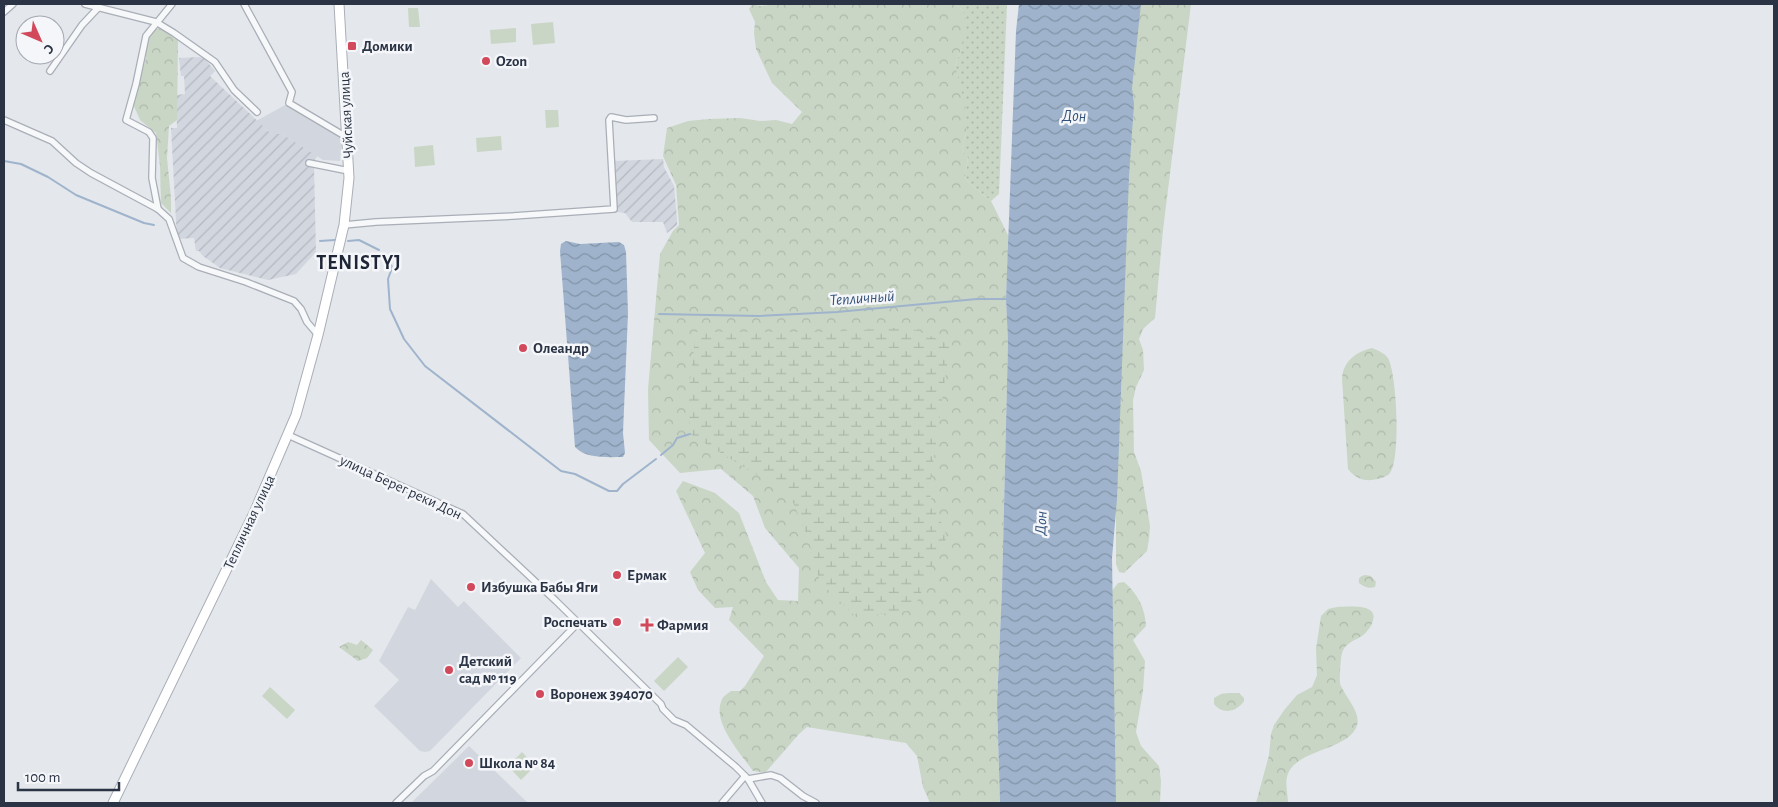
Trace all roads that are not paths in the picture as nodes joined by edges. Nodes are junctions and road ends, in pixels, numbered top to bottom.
1 (13, 4) edge
2 (85, 4) edge
3 (172, 4) edge
4 (244, 4) edge
5 (339, 4) edge
6 (98, 8) junction
7 (4, 12) edge
8 (156, 22) junction
9 (50, 71) dead end
10 (257, 112) dead end
11 (654, 118) dead end
12 (4, 120) edge
13 (348, 138) junction
14 (308, 163) dead end
15 (349, 171) junction
16 (158, 209) junction
17 (344, 226) junction
18 (318, 335) junction
19 (288, 435) junction
20 (578, 623) junction
21 (747, 777) junction
22 (113, 803) edge
23 (396, 803) edge
24 (722, 803) edge
25 (762, 803) edge
26 (816, 803) edge

1 - 7 street
2 - 6 street
3 - 8 street
4 - 13 street
5 - 13 street, Чуйская улица
6 - 8 street
6 - 9 street
8 - 10 street
8 - 16 street
11 - 17 street
12 - 16 street
13 - 15 street, Чуйская улица
14 - 15 street
15 - 17 street, Чуйская улица
16 - 18 street
17 - 18 street, Тепличная улица
18 - 19 street, Тепличная улица
19 - 20 street, улица Берег реки Дон
19 - 22 street, Тепличная улица
20 - 21 street, улица Берег реки Дон
20 - 23 street
21 - 24 street
21 - 25 street, улица Берег реки Дон
21 - 26 street

